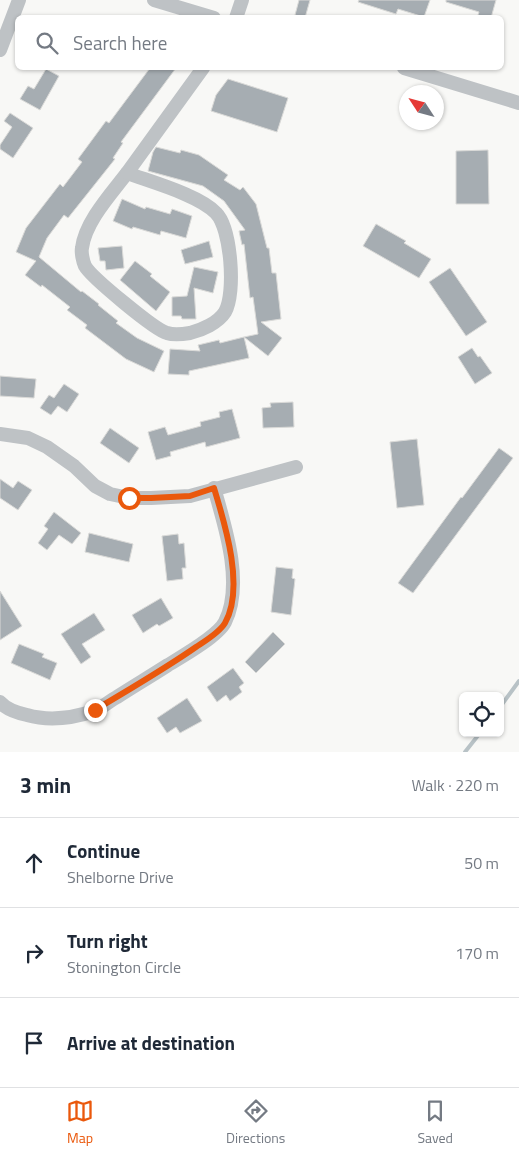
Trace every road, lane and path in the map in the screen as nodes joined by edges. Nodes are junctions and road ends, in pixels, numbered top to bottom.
1 (19, 0) edge
2 (154, 0) edge
3 (242, 0) edge
4 (204, 15) edge
5 (237, 15) edge
6 (0, 50) edge
7 (201, 70) edge
8 (411, 70) edge
9 (519, 103) edge
10 (127, 174) junction
11 (0, 434) edge
12 (296, 467) dead end
13 (214, 488) junction
14 (0, 702) edge

1 - 6 street
2 - 4 street
3 - 5 street
7 - 10 street
8 - 9 street
10 - 10 street
11 - 13 street
12 - 13 street
13 - 14 street

